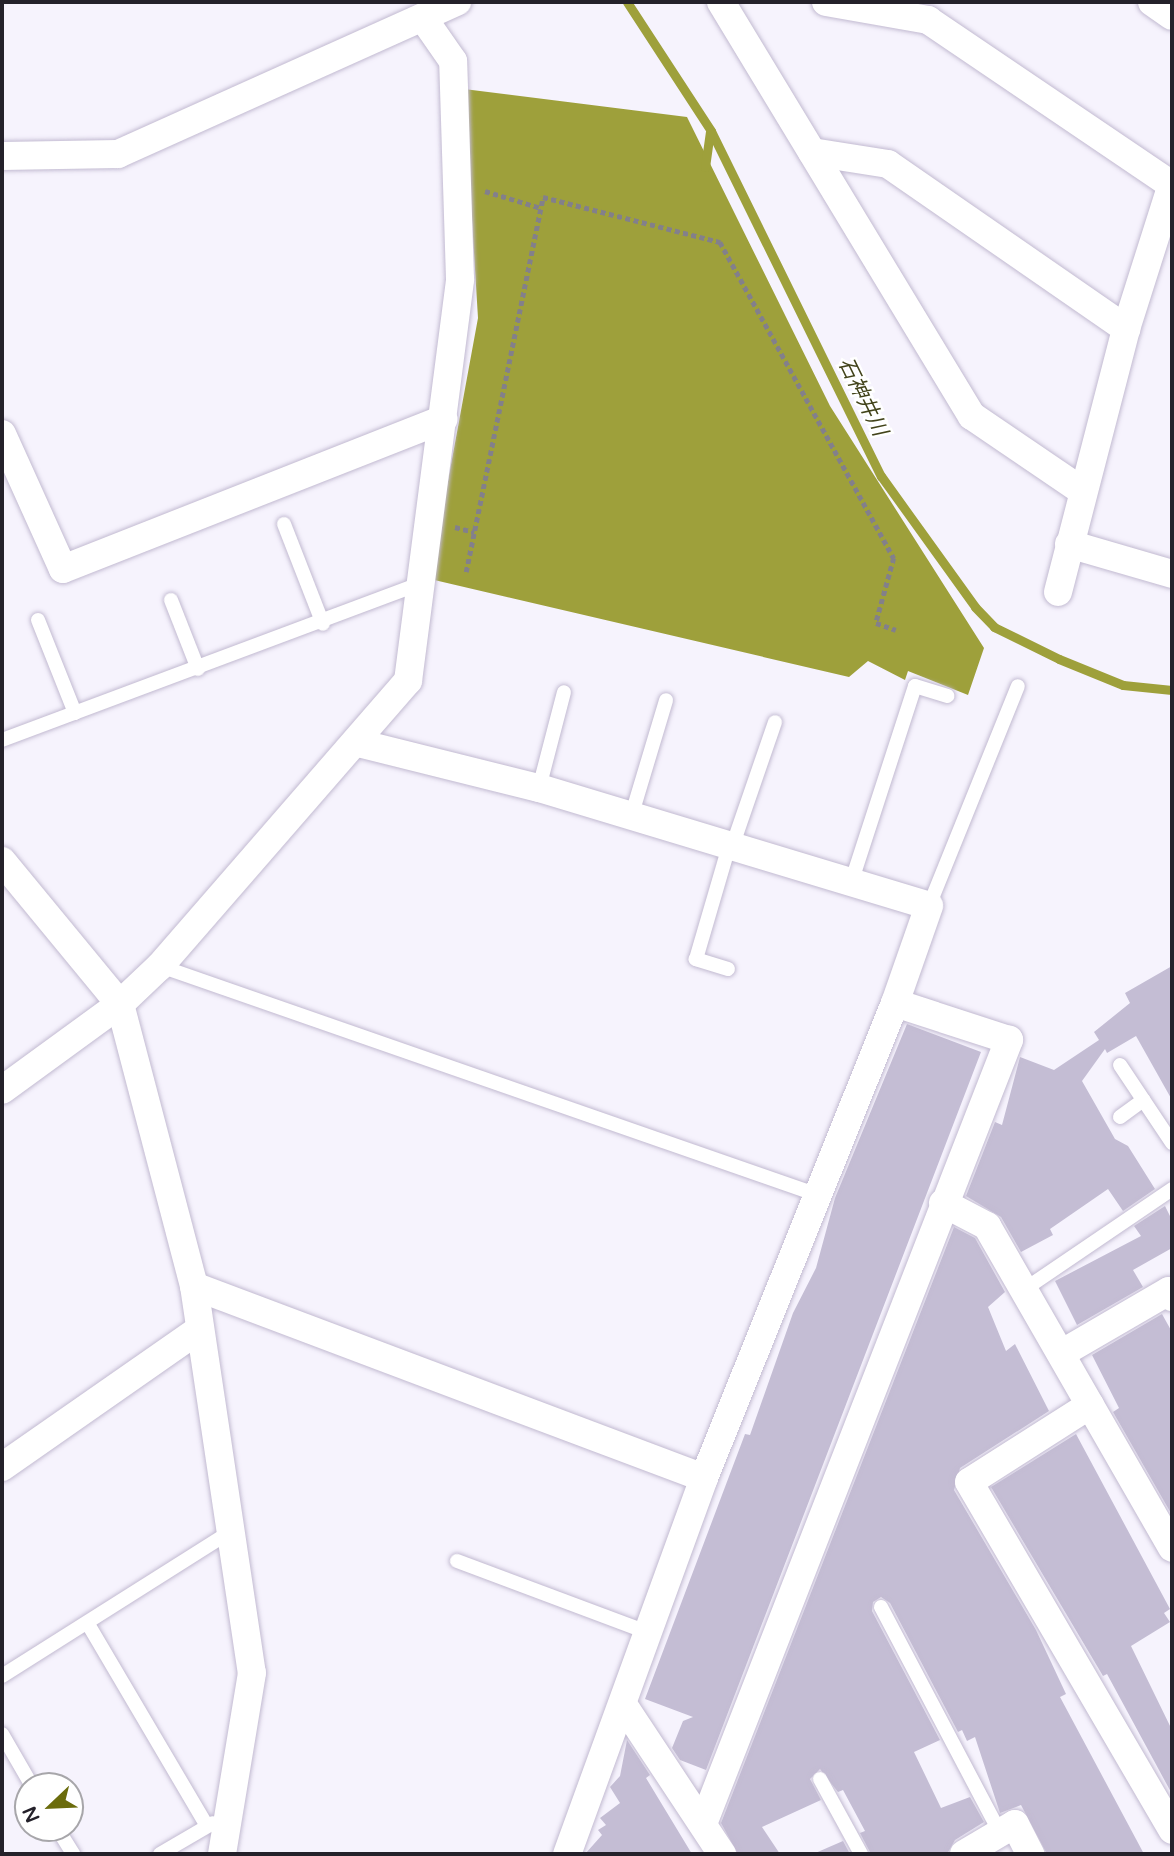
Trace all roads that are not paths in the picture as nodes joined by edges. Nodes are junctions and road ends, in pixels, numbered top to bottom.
1 (457, 2) edge
2 (721, 2) edge
3 (826, 2) edge
4 (1152, 2) edge
5 (1172, 16) edge
6 (424, 18) junction
7 (812, 152) junction
8 (2, 156) edge
9 (1172, 184) edge
10 (1126, 329) junction
11 (443, 419) junction
12 (2, 434) edge
13 (1081, 490) junction
14 (284, 524) dead end
15 (1069, 544) junction
16 (1172, 574) edge
17 (425, 582) junction
18 (1058, 592) dead end
19 (171, 600) dead end
20 (38, 620) dead end
21 (323, 624) junction
22 (198, 669) junction
23 (1018, 686) dead end
24 (564, 692) dead end
25 (948, 696) dead end
26 (666, 700) dead end
27 (75, 713) junction
28 (775, 722) dead end
29 (2, 739) edge
30 (358, 743) junction
31 (539, 788) junction
32 (631, 817) junction
33 (730, 846) junction
34 (2, 861) edge
35 (851, 883) junction
36 (929, 906) junction
37 (160, 966) junction
38 (728, 969) dead end
39 (895, 1003) junction
40 (120, 1004) junction
41 (1120, 1065) dead end
42 (2, 1090) edge
43 (1143, 1100) junction
44 (1120, 1117) dead end
45 (1172, 1143) edge
46 (1172, 1189) edge
47 (815, 1194) junction
48 (943, 1203) junction
49 (194, 1286) junction
50 (1025, 1289) junction
51 (1172, 1297) edge
52 (200, 1329) junction
53 (1064, 1352) junction
54 (1090, 1405) junction
55 (2, 1467) edge
56 (704, 1478) junction
57 (234, 1530) junction
58 (1172, 1548) edge
59 (457, 1561) dead end
60 (881, 1607) dead end
61 (88, 1625) junction
62 (650, 1633) junction
63 (2, 1676) edge
64 (624, 1706) junction
65 (2, 1734) edge
66 (24, 1772) edge
67 (820, 1779) dead end
68 (219, 1820) junction
69 (703, 1824) junction
70 (1172, 1830) edge
71 (1000, 1833) junction
72 (160, 1854) edge
73 (222, 1854) edge
74 (567, 1854) edge
75 (722, 1854) edge
76 (861, 1854) edge
77 (964, 1854) edge
78 (1030, 1854) edge

1 - 6 street
2 - 7 street
3 - 9 street
4 - 5 street
6 - 8 street
6 - 11 street
7 - 10 street
7 - 13 street
9 - 10 street
10 - 13 street
11 - 12 street
11 - 17 street
13 - 15 street
14 - 21 lane
15 - 16 street
15 - 18 street
17 - 21 lane
17 - 30 street
19 - 22 lane
20 - 27 lane
21 - 22 lane
22 - 27 lane
23 - 36 lane
24 - 31 lane
25 - 35 lane
26 - 32 lane
27 - 29 lane
28 - 33 lane
30 - 31 street
30 - 37 street
31 - 32 street
32 - 33 street
33 - 35 street
33 - 38 lane
34 - 40 street
35 - 36 street
36 - 39 street
37 - 40 street
37 - 47 lane
39 - 47 street
39 - 48 street
40 - 42 street
40 - 49 street
41 - 43 lane
43 - 44 lane
43 - 45 lane
46 - 50 lane
47 - 56 street
48 - 50 street
48 - 69 street
49 - 52 street
49 - 56 street
50 - 53 street
51 - 53 street
52 - 55 street
52 - 57 street
53 - 54 street
54 - 58 street
54 - 70 street
56 - 62 street
57 - 61 lane
57 - 68 street
59 - 62 lane
60 - 71 lane
61 - 63 lane
61 - 68 lane
62 - 64 street
64 - 69 street
64 - 74 street
65 - 66 lane
67 - 76 lane
68 - 72 lane
68 - 73 street
69 - 75 street
71 - 77 street
71 - 78 street

